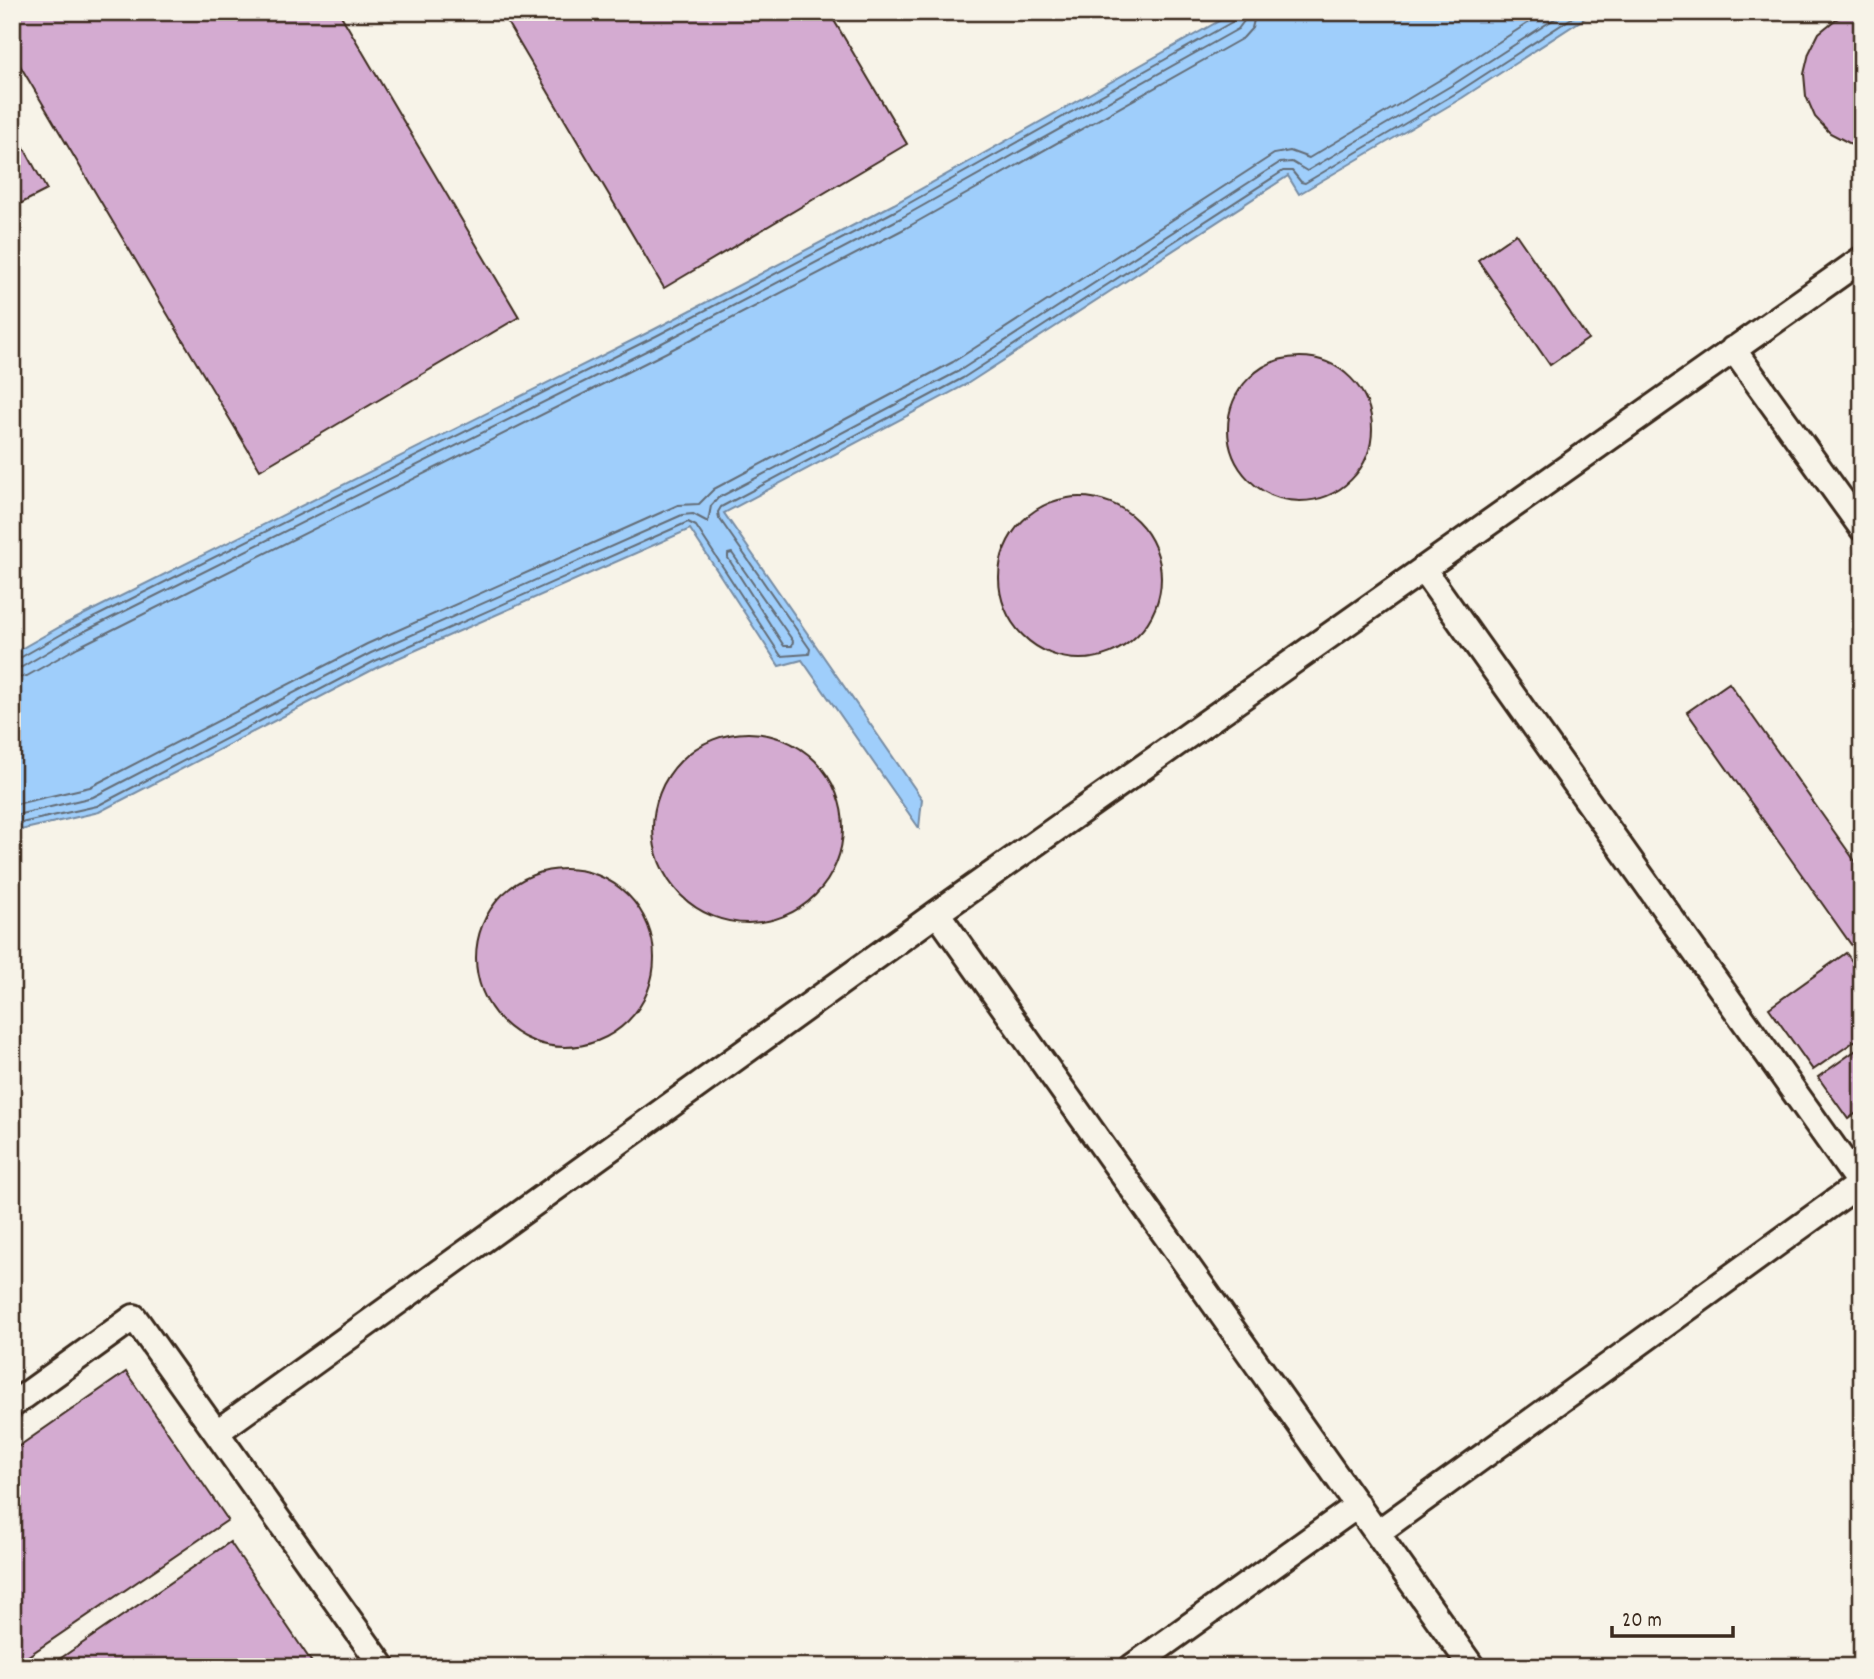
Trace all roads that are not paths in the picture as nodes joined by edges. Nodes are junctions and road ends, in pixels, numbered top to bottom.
1 (1862, 259) edge
2 (1733, 349) junction
3 (1862, 528) edge
4 (1423, 569) junction
5 (937, 912) junction
6 (1861, 1184) edge
7 (12, 1405) edge
8 (217, 1432) junction
9 (1358, 1504) junction
10 (1377, 1533) junction
11 (383, 1667) edge
12 (1132, 1667) edge
13 (1472, 1667) edge

1 - 2 lane
2 - 3 lane
2 - 4 lane
4 - 5 lane
4 - 6 lane
5 - 8 lane
5 - 9 lane
6 - 10 lane
7 - 8 lane
8 - 11 lane
9 - 10 lane
9 - 12 lane
10 - 13 lane

